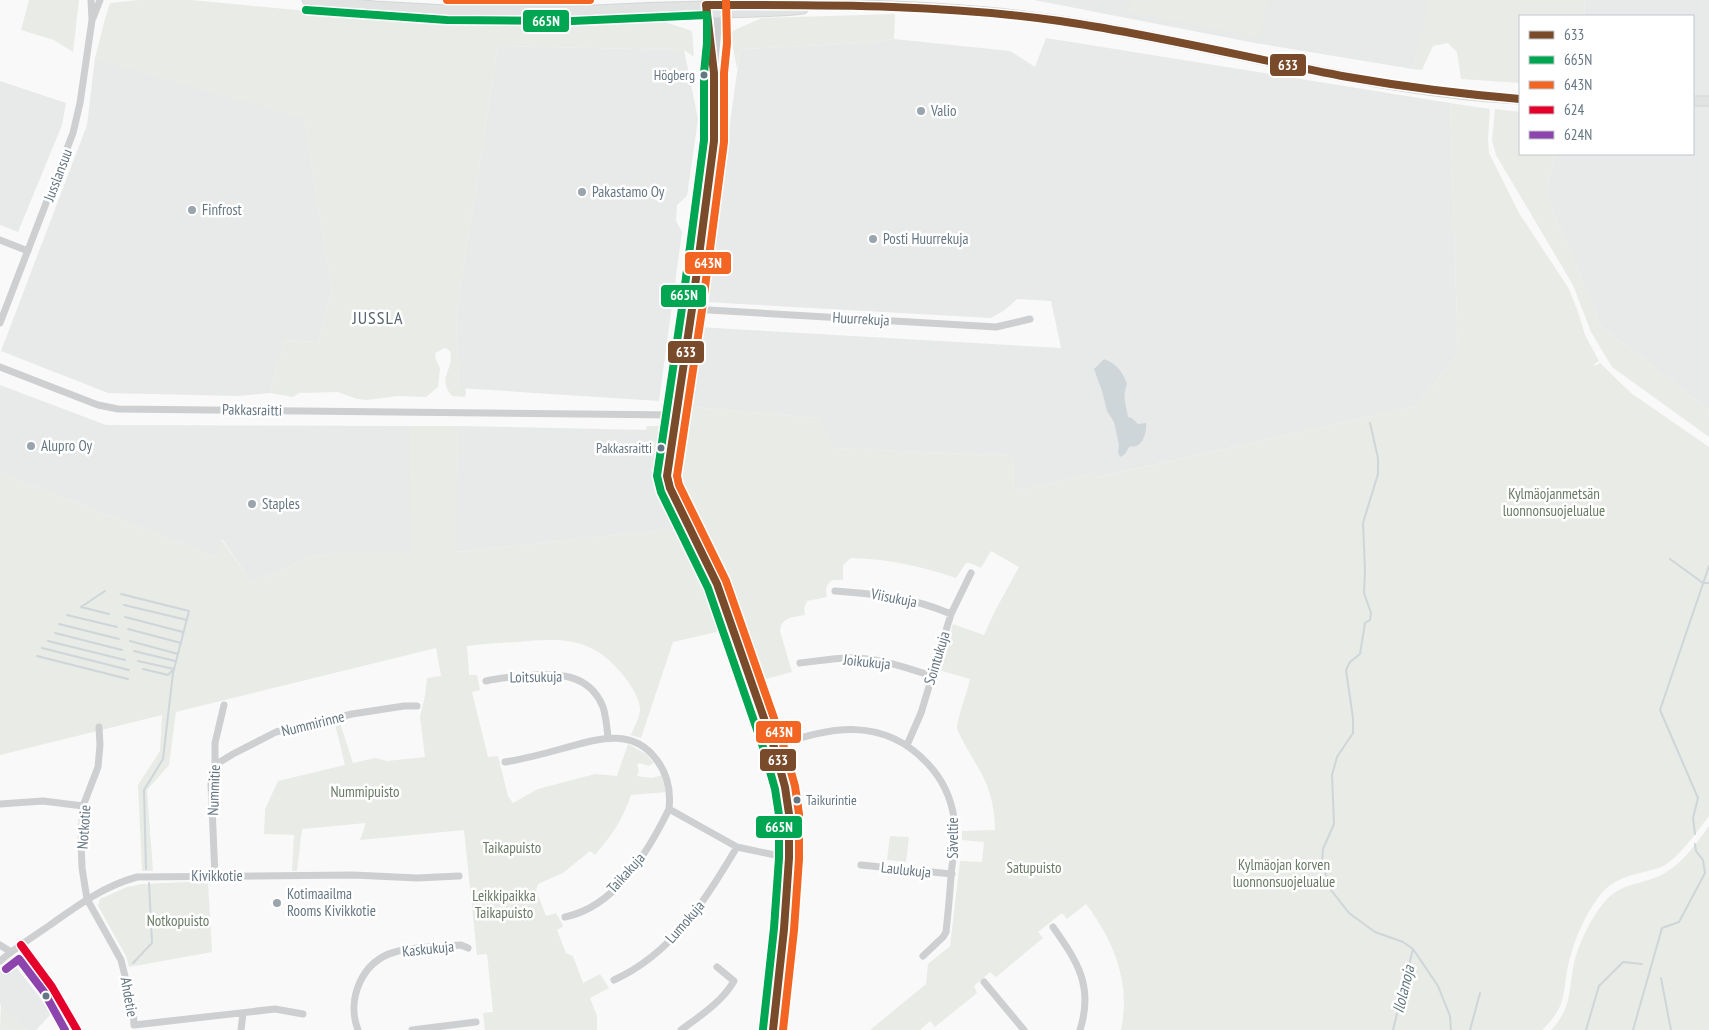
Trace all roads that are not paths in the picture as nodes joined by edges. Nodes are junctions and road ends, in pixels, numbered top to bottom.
1 (92, 0) edge
2 (100, 0) edge
3 (307, 0) edge
4 (712, 6) edge
5 (92, 20) junction
6 (1519, 99) edge
7 (1694, 101) edge
8 (1709, 101) edge
9 (0, 240) edge
10 (28, 250) junction
11 (692, 309) junction
12 (1030, 319) dead end
13 (0, 323) edge
14 (0, 367) edge
15 (676, 415) junction
16 (971, 573) dead end
17 (835, 590) dead end
18 (951, 614) junction
19 (800, 663) dead end
20 (932, 676) junction
21 (486, 680) dead end
22 (224, 705) dead end
23 (418, 706) dead end
24 (99, 726) dead end
25 (608, 737) junction
26 (907, 745) junction
27 (774, 747) junction
28 (505, 762) dead end
29 (215, 765) junction
30 (0, 804) edge
31 (83, 806) junction
32 (669, 809) junction
33 (737, 847) junction
34 (789, 858) junction
35 (861, 865) dead end
36 (952, 874) junction
37 (215, 876) junction
38 (460, 876) dead end
39 (87, 899) junction
40 (565, 917) dead end
41 (1053, 927) dead end
42 (0, 945) edge
43 (21, 945) junction
44 (468, 948) dead end
45 (11, 952) junction
46 (923, 956) dead end
47 (0, 961) edge
48 (717, 967) dead end
49 (614, 980) dead end
50 (984, 982) dead end
51 (243, 1013) junction
52 (303, 1014) dead end
53 (476, 1022) dead end
54 (77, 1030) edge
55 (241, 1030) edge
56 (358, 1030) edge
57 (412, 1030) edge
58 (681, 1030) edge
59 (773, 1030) edge
60 (1024, 1030) edge
61 (1080, 1030) edge

1 - 5 street, Jusslansuu
2 - 5 street, Jusslansuu
3 - 4 main road
4 - 6 main road
4 - 11 street
5 - 10 street, Jusslansuu
7 - 8 main road
9 - 10 street
10 - 13 street, Jusslansuu
11 - 12 street, Huurrekuja
11 - 15 street
14 - 15 street, Pakkasraitti
15 - 27 street
16 - 18 street, Sointukuja
17 - 18 street, Viisukuja
18 - 20 street, Sointukuja
19 - 20 street, Joikukuja
20 - 26 street, Sointukuja
21 - 25 street, Loitsukuja
22 - 29 street, Nummitie
23 - 29 street, Nummirinne
24 - 31 street, Notkotie
25 - 28 street
25 - 32 street
26 - 27 street, Säveltie
26 - 36 street, Säveltie
27 - 34 street
29 - 37 street, Nummitie
30 - 31 street
31 - 39 street, Notkotie
32 - 33 street
32 - 40 street, Taikakuja
33 - 34 street
33 - 49 street, Lumokuja
34 - 59 street
35 - 36 street, Laulukuja
36 - 46 street, Säveltie
37 - 38 street, Kivikkotie
37 - 39 street, Kivikkotie
39 - 43 street, Kivikkotie
39 - 51 street, Ahdetie
41 - 61 street
42 - 45 street
43 - 45 street, Kivikkotie
43 - 54 street
44 - 56 street, Kaskukuja
45 - 47 street, Kivikkotie
48 - 58 street
50 - 60 street
51 - 52 street, Ahdetie
51 - 55 street
53 - 57 street

